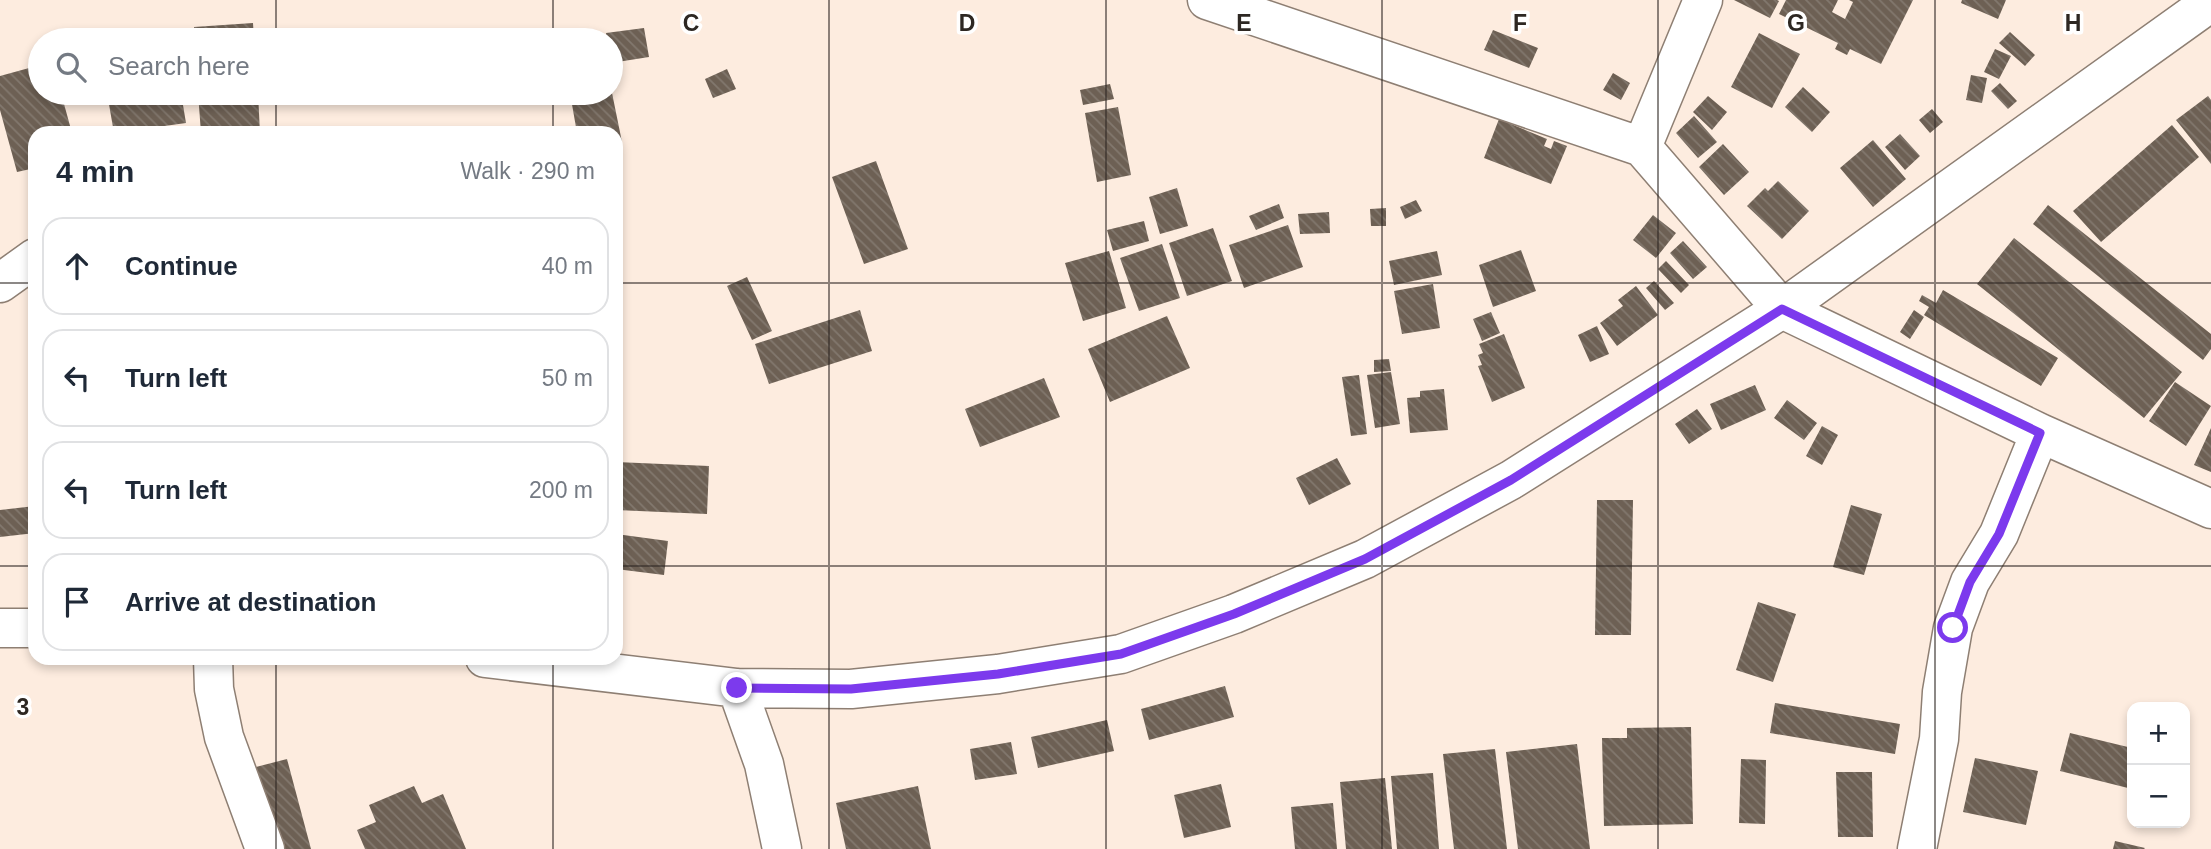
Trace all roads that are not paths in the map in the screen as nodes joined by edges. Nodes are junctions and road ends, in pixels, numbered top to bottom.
1 (1207, 0) edge
2 (1703, 0) edge
3 (2211, 2) edge
4 (1642, 148) junction
5 (28, 263) edge
6 (0, 283) edge
7 (1782, 309) junction
8 (2040, 433) junction
9 (2211, 509) edge
10 (0, 628) edge
11 (28, 628) edge
12 (213, 665) edge
13 (544, 665) edge
14 (737, 688) junction
15 (265, 849) edge
16 (782, 849) edge
17 (1917, 849) edge

1 - 4 street
2 - 4 street
3 - 7 street
4 - 7 street
5 - 6 street
7 - 8 street
7 - 14 street
8 - 9 street
8 - 17 street
10 - 11 street
12 - 15 street
13 - 14 street
14 - 16 street

